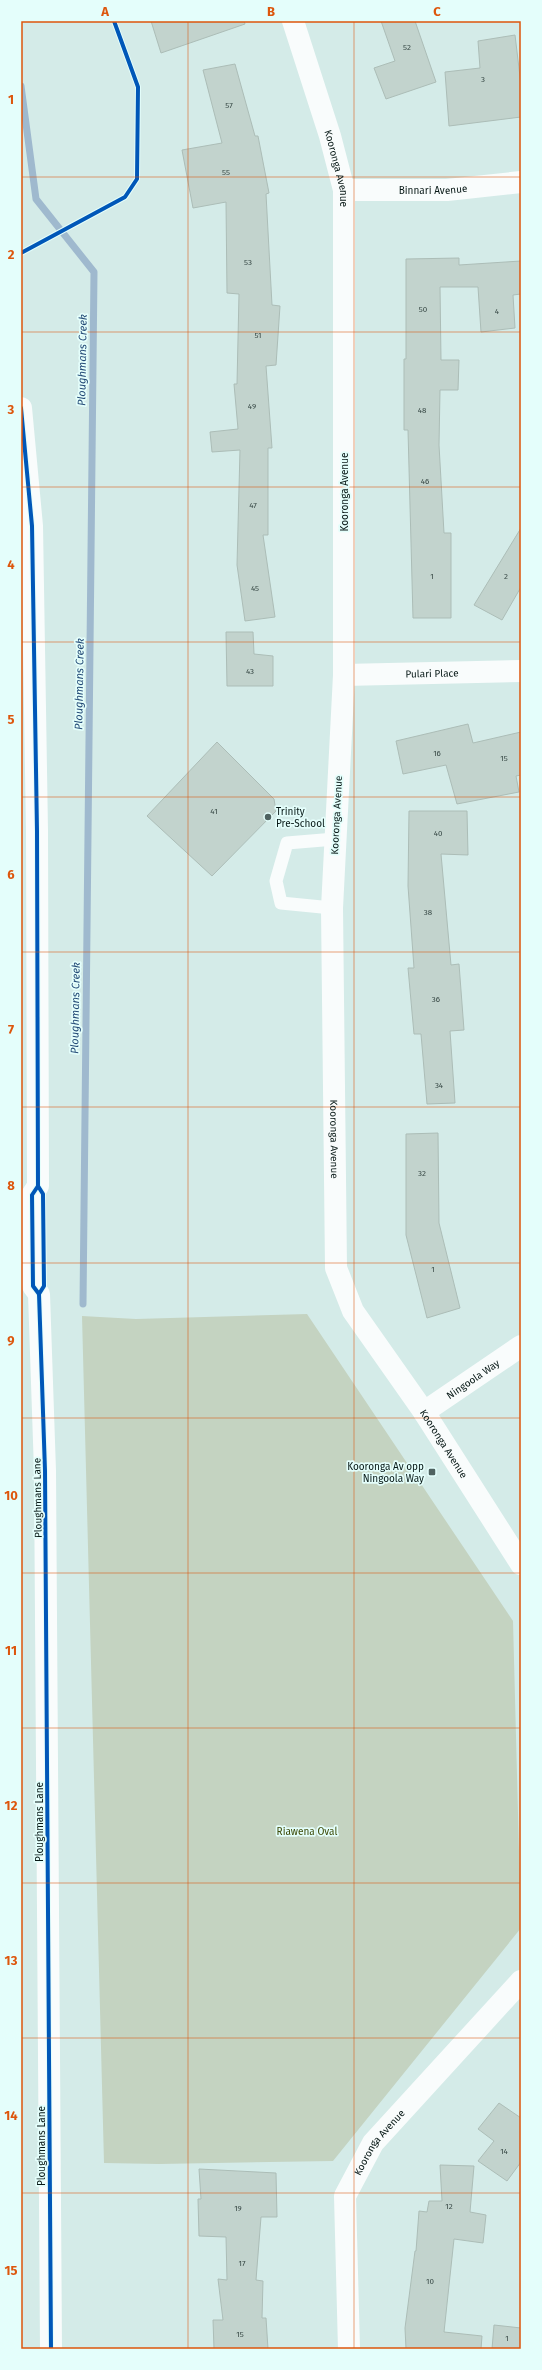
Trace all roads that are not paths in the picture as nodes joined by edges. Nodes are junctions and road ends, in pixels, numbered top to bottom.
1 (293, 21) edge
2 (521, 182) edge
3 (344, 190) junction
4 (21, 408) edge
5 (521, 671) edge
6 (344, 675) junction
7 (335, 839) junction
8 (332, 908) junction
9 (38, 1186) junction
10 (27, 1237) edge
11 (39, 1294) junction
12 (521, 1346) edge
13 (424, 1412) junction
14 (521, 1564) edge
15 (521, 1981) edge
16 (51, 2349) edge
17 (349, 2349) edge

1 - 3 street, Kooronga Avenue
2 - 3 street, Binnari Avenue
3 - 6 street, Kooronga Avenue
4 - 9 street, Ploughmans Lane
5 - 6 street, Pulari Place
6 - 7 street, Kooronga Avenue
7 - 8 street, Kooronga Avenue
7 - 8 lane
8 - 13 street, Kooronga Avenue
9 - 10 street, Ploughmans Lane
9 - 11 street, Ploughmans Lane
10 - 11 street, Ploughmans Lane
11 - 16 street, Ploughmans Lane
12 - 13 street, Ningoola Way
13 - 14 street, Kooronga Avenue
15 - 17 street, Kooronga Avenue

